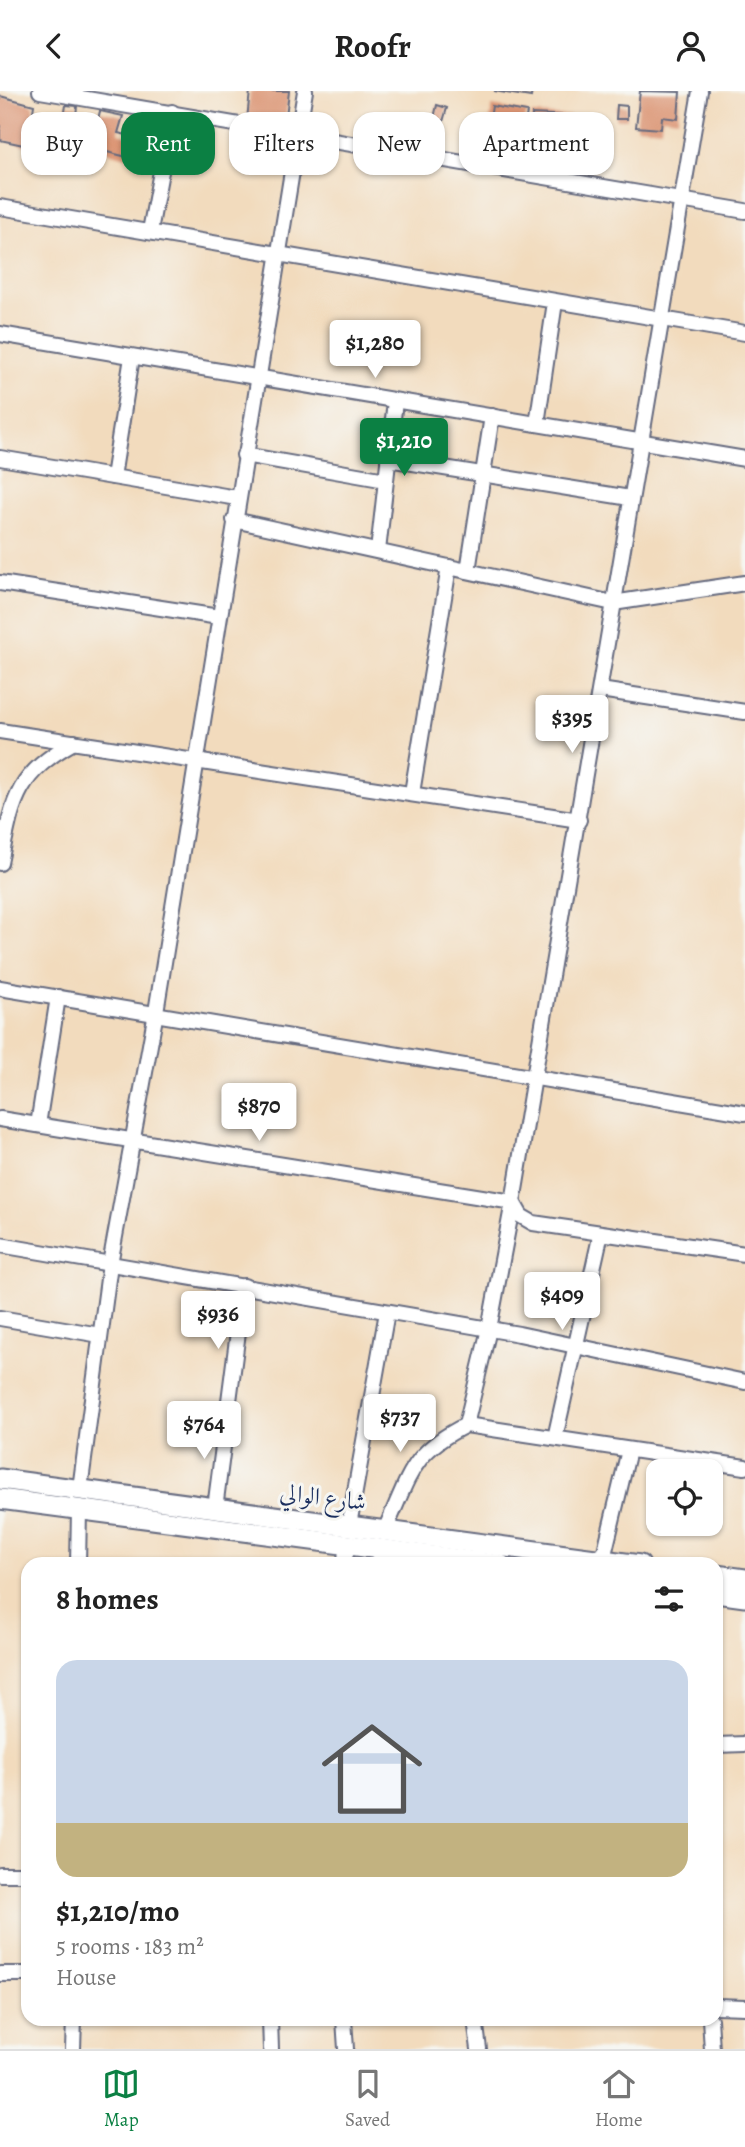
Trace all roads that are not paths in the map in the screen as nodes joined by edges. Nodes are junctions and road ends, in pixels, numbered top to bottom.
1 (40, 91) edge
2 (305, 91) edge
3 (700, 91) edge
4 (173, 112) edge
5 (301, 112) edge
6 (339, 139) edge
7 (161, 175) edge
8 (290, 175) edge
9 (681, 200) junction
10 (0, 208) edge
11 (745, 211) edge
12 (150, 231) junction
13 (278, 252) junction
14 (555, 302) junction
15 (660, 319) junction
16 (745, 333) edge
17 (0, 334) edge
18 (132, 357) junction
19 (258, 377) junction
20 (395, 401) junction
21 (492, 416) junction
22 (537, 424) junction
23 (640, 440) junction
24 (244, 455) junction
25 (0, 458) edge
26 (388, 459) junction
27 (745, 459) edge
28 (483, 474) junction
29 (113, 477) junction
30 (386, 480) junction
31 (237, 498) junction
32 (630, 498) junction
33 (234, 520) junction
34 (378, 551) junction
35 (449, 567) junction
36 (468, 571) junction
37 (0, 583) edge
38 (745, 583) edge
39 (613, 603) junction
40 (219, 617) junction
41 (600, 690) junction
42 (745, 712) edge
43 (0, 731) edge
44 (74, 742) junction
45 (195, 761) junction
46 (412, 793) junction
47 (579, 820) junction
48 (0, 863) edge
49 (0, 988) edge
50 (58, 997) junction
51 (156, 1012) junction
52 (533, 1077) junction
53 (745, 1113) edge
54 (0, 1119) edge
55 (38, 1125) junction
56 (132, 1140) junction
57 (513, 1202) junction
58 (601, 1233) junction
59 (0, 1245) edge
60 (745, 1254) edge
61 (110, 1263) junction
62 (244, 1286) junction
63 (387, 1311) junction
64 (0, 1318) edge
65 (489, 1329) junction
66 (100, 1335) junction
67 (577, 1347) junction
68 (745, 1382) edge
69 (466, 1425) junction
70 (555, 1438) junction
71 (629, 1450) junction
72 (745, 1467) edge
73 (0, 1479) edge
74 (80, 1489) junction
75 (0, 1499) edge
76 (215, 1508) junction
77 (79, 1510) junction
78 (385, 1530) junction
79 (347, 1534) junction
80 (78, 1557) edge
81 (346, 1557) edge
82 (457, 1557) edge
83 (588, 1557) edge
84 (603, 1557) edge
85 (723, 1576) edge
86 (745, 1579) edge
87 (723, 1595) edge
88 (745, 1597) edge
89 (745, 1744) edge
90 (723, 1745) edge
91 (0, 1874) edge
92 (21, 1874) edge
93 (0, 1974) edge
94 (21, 1974) edge
95 (723, 2006) edge
96 (745, 2007) edge
97 (74, 2026) edge
98 (270, 2026) edge
99 (344, 2026) edge
100 (475, 2026) edge
101 (710, 2026) edge
102 (476, 2047) edge
103 (73, 2049) edge
104 (271, 2049) edge
105 (346, 2049) edge
106 (712, 2049) edge

1 - 4 street
2 - 5 street
3 - 9 street
6 - 9 street
7 - 12 street
8 - 13 street
9 - 11 street
9 - 15 street
10 - 12 street
12 - 13 street
13 - 14 street
13 - 19 street
14 - 15 street
14 - 22 street
15 - 16 street
15 - 23 street
17 - 18 street
18 - 19 street
18 - 29 street
19 - 20 street
19 - 24 street
20 - 21 street
20 - 26 street
21 - 22 street
21 - 28 street
22 - 23 street
23 - 27 street
23 - 32 street
24 - 30 street
24 - 31 street
25 - 29 street
26 - 28 street
26 - 30 street
28 - 32 street
28 - 36 street
29 - 31 street
30 - 34 street
31 - 33 street
32 - 39 street
33 - 34 street
33 - 40 street
34 - 35 street
35 - 36 street
35 - 46 street
36 - 39 street
37 - 40 street
38 - 39 street
39 - 41 street
40 - 45 street
41 - 42 street
41 - 47 street
43 - 44 street
44 - 45 street
44 - 48 street
45 - 46 street
45 - 51 street
46 - 47 street
47 - 52 street
49 - 50 street
50 - 51 street
50 - 55 street
51 - 52 street
51 - 56 street
52 - 53 street
52 - 57 street
54 - 55 street
55 - 56 street
56 - 57 street
56 - 61 street
57 - 58 street
57 - 65 street
58 - 60 street
58 - 67 street
59 - 61 street
61 - 62 street
61 - 66 street
62 - 63 street
62 - 76 street
63 - 65 street
63 - 79 street
64 - 66 street
65 - 67 street
65 - 69 street
66 - 74 street
67 - 68 street
67 - 70 street
69 - 70 street
69 - 78 street
70 - 71 street
71 - 72 street
71 - 84 street
73 - 74 street, شارع الوالي
74 - 76 street, شارع الوالي
75 - 77 street, شارع الوالي
76 - 79 street, شارع الوالي
77 - 79 street, شارع الوالي
77 - 80 street
78 - 79 street, شارع الوالي
78 - 83 street, شارع الوالي
79 - 81 street
79 - 82 street, شارع الوالي
85 - 86 street
87 - 88 street
89 - 90 street
91 - 92 street
93 - 94 street
95 - 96 street
97 - 103 street
98 - 104 street
99 - 105 street
100 - 102 street
101 - 106 street

